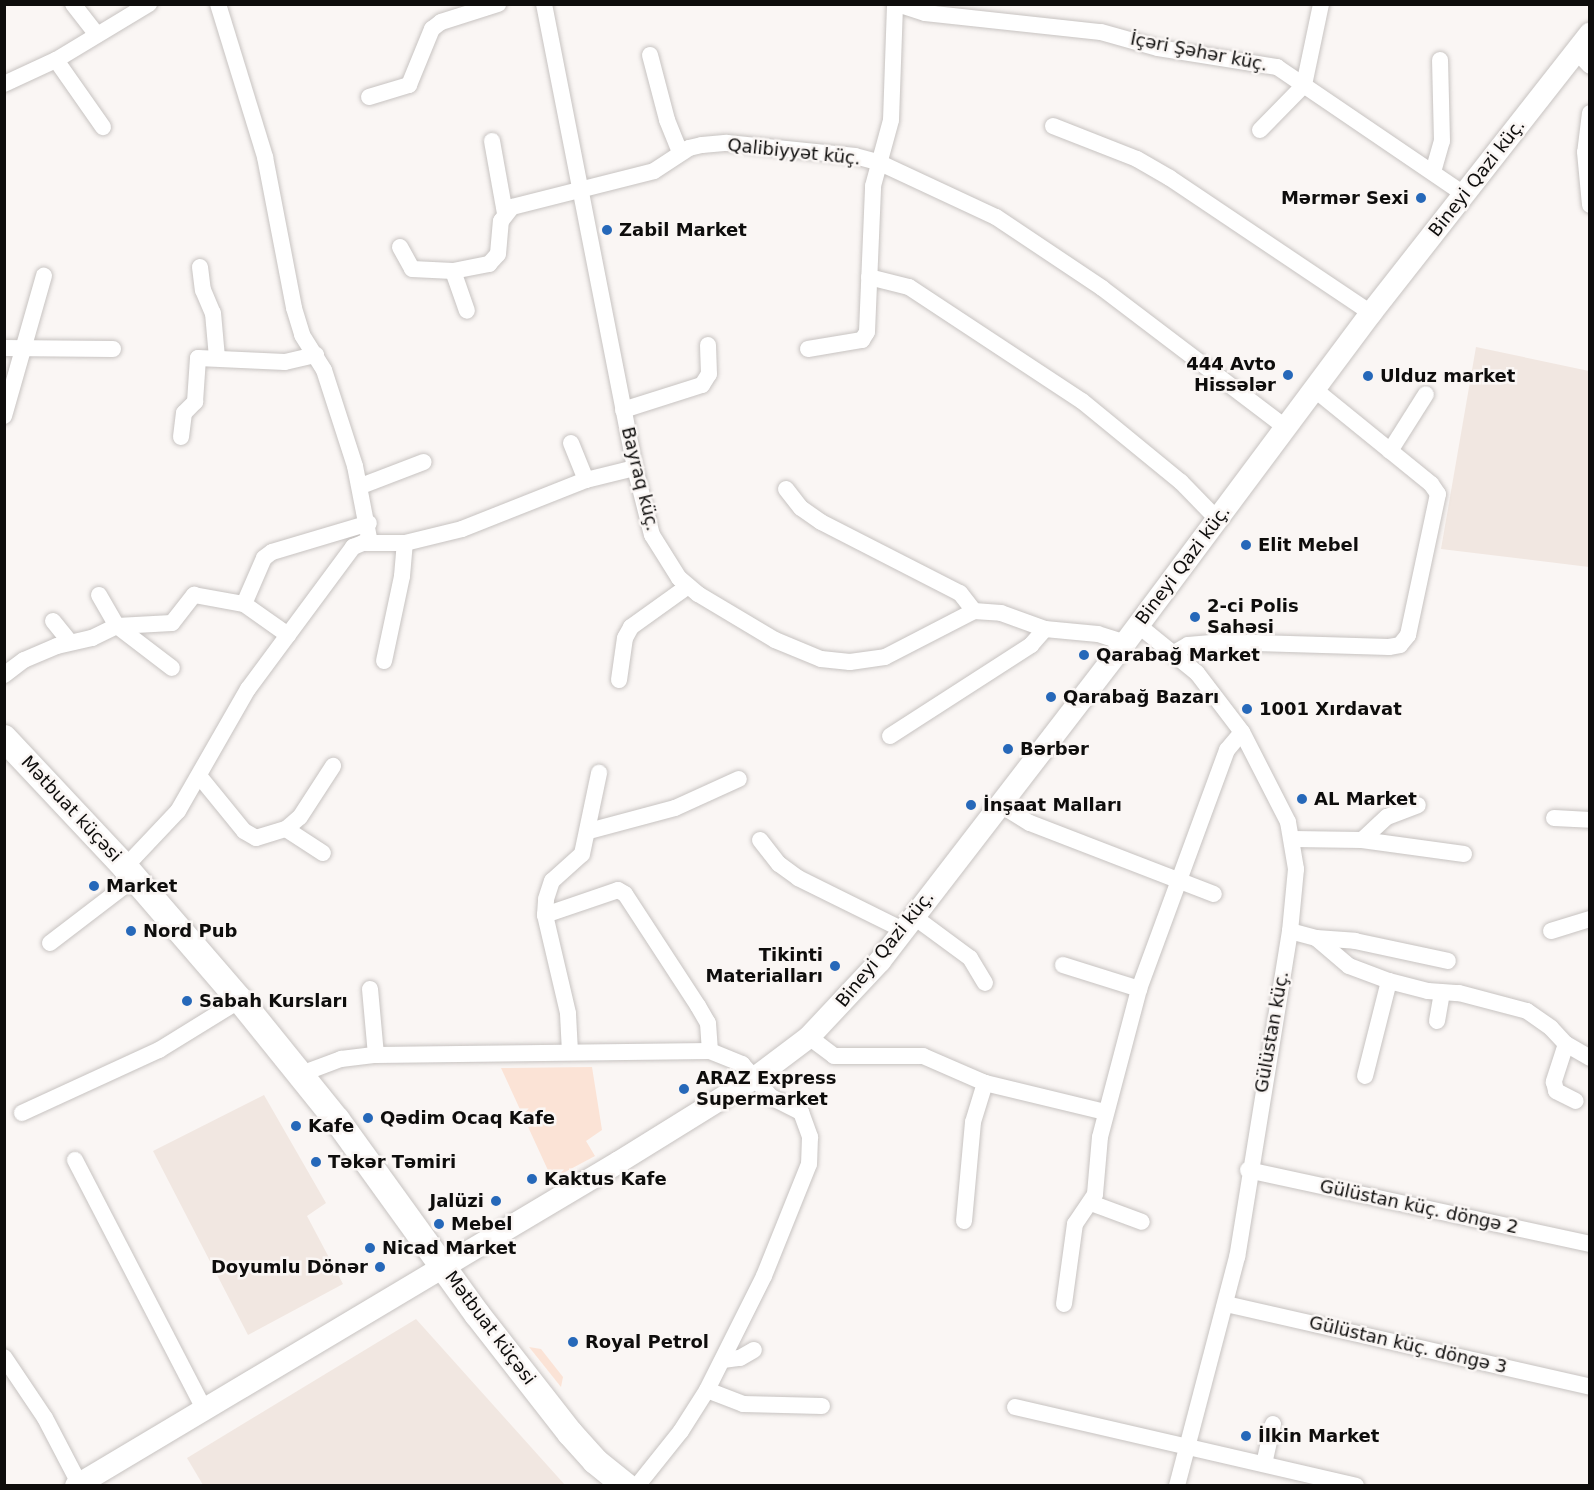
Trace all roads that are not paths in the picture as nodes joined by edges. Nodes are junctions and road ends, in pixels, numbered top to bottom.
1 (73, 4) edge
2 (149, 4) edge
3 (218, 4) edge
4 (498, 4) edge
5 (543, 4) edge
6 (896, 4) edge
7 (1321, 4) edge
8 (97, 35) junction
9 (1585, 51) edge
10 (650, 54) dead end
11 (56, 60) junction
12 (1440, 60) dead end
13 (4, 84) edge
14 (1304, 85) junction
15 (369, 97) dead end
16 (1590, 113) edge
17 (1053, 126) dead end
18 (103, 127) dead end
19 (1260, 130) dead end
20 (492, 141) dead end
21 (680, 153) junction
22 (878, 162) junction
23 (1433, 172) junction
24 (579, 189) junction
25 (1464, 194) junction
26 (1590, 205) edge
27 (505, 213) junction
28 (400, 247) dead end
29 (200, 267) dead end
30 (453, 271) junction
31 (44, 276) dead end
32 (869, 277) junction
33 (467, 311) dead end
34 (1371, 313) junction
35 (708, 345) dead end
36 (22, 346) junction
37 (4, 348) edge
38 (808, 349) dead end
39 (113, 350) dead end
40 (316, 355) junction
41 (217, 358) junction
42 (1314, 389) junction
43 (1426, 394) dead end
44 (623, 410) junction
45 (4, 416) edge
46 (1285, 427) junction
47 (180, 437) dead end
48 (571, 443) dead end
49 (1390, 451) junction
50 (424, 462) dead end
51 (634, 468) junction
52 (586, 480) junction
53 (361, 486) junction
54 (786, 489) dead end
55 (1217, 519) junction
56 (369, 523) junction
57 (370, 543) junction
58 (405, 543) junction
59 (688, 586) junction
60 (99, 595) dead end
61 (244, 604) junction
62 (974, 611) junction
63 (53, 621) dead end
64 (117, 626) junction
65 (1046, 629) junction
66 (288, 634) junction
67 (1132, 634) junction
68 (70, 642) junction
69 (1176, 652) junction
70 (384, 661) dead end
71 (172, 668) dead end
72 (4, 675) edge
73 (619, 680) dead end
74 (1242, 732) junction
75 (890, 736) dead end
76 (4, 738) edge
77 (333, 766) dead end
78 (599, 773) dead end
79 (200, 777) junction
80 (738, 778) dead end
81 (999, 804) junction
82 (1418, 805) dead end
83 (1554, 819) dead end
84 (1590, 820) edge
85 (286, 829) junction
86 (589, 831) junction
87 (1293, 839) junction
88 (760, 840) dead end
89 (1362, 840) junction
90 (323, 853) dead end
91 (1464, 854) dead end
92 (130, 873) junction
93 (1181, 880) junction
94 (1214, 894) dead end
95 (545, 915) junction
96 (1590, 919) edge
97 (908, 923) junction
98 (1290, 931) junction
99 (1551, 931) dead end
100 (1316, 938) junction
101 (50, 943) dead end
102 (1448, 961) dead end
103 (1063, 964) dead end
104 (1389, 981) junction
105 (985, 983) dead end
106 (370, 989) dead end
107 (1139, 989) junction
108 (1442, 992) junction
109 (240, 1000) junction
110 (1437, 1022) dead end
111 (810, 1036) junction
112 (1566, 1044) junction
113 (710, 1051) junction
114 (570, 1052) junction
115 (376, 1055) junction
116 (1590, 1058) edge
117 (301, 1074) junction
118 (1365, 1076) dead end
119 (756, 1077) junction
120 (985, 1083) junction
121 (1576, 1101) dead end
122 (1105, 1112) junction
123 (22, 1113) dead end
124 (75, 1160) dead end
125 (1248, 1170) junction
126 (1091, 1203) junction
127 (964, 1221) dead end
128 (1142, 1222) dead end
129 (1590, 1244) edge
130 (435, 1272) junction
131 (1226, 1304) junction
132 (1064, 1305) dead end
133 (754, 1350) dead end
134 (4, 1357) edge
135 (723, 1359) junction
136 (1590, 1386) edge
137 (707, 1389) junction
138 (822, 1406) dead end
139 (1015, 1407) dead end
140 (204, 1409) junction
141 (1273, 1424) dead end
142 (1188, 1446) junction
143 (1264, 1464) junction
144 (77, 1484) edge
145 (600, 1485) edge
146 (626, 1485) edge
147 (637, 1485) edge
148 (1177, 1485) edge
149 (1356, 1485) edge

1 - 8 street
2 - 8 street
3 - 40 street
4 - 15 street
5 - 24 street, Bayraq küç.
6 - 14 street, İçəri Şəhər küç.
6 - 22 street
7 - 14 street
8 - 11 street
9 - 25 main road, Bineyi Qazi küç.
10 - 21 street
11 - 13 street
11 - 18 street
12 - 23 street
14 - 19 street
14 - 23 street, İçəri Şəhər küç.
16 - 26 street
17 - 34 street
20 - 27 street
21 - 22 street, Qalibiyyət küç.
21 - 24 street, Qalibiyyət küç.
22 - 32 street
22 - 46 street, Qalibiyyət küç.
23 - 25 street, İçəri Şəhər küç.
24 - 27 street, Qalibiyyət küç.
24 - 44 street, Bayraq küç.
25 - 34 main road, Bineyi Qazi küç.
27 - 30 street
28 - 30 street
29 - 41 street
30 - 33 street
31 - 36 street
32 - 38 street
32 - 55 street
34 - 42 main road, Bineyi Qazi küç.
35 - 44 street
36 - 37 street
36 - 39 street
36 - 45 street
40 - 41 street
40 - 53 street
41 - 47 street
42 - 46 main road, Bineyi Qazi küç.
42 - 49 street
43 - 49 street
44 - 51 street, Bayraq küç.
46 - 55 main road, Bineyi Qazi küç.
48 - 52 street
49 - 69 street
50 - 53 street
51 - 52 street
51 - 59 street, Bayraq küç.
52 - 58 street
53 - 56 street
54 - 62 street
55 - 67 main road, Bineyi Qazi küç.
56 - 57 street
56 - 61 street
57 - 58 street
57 - 66 street
58 - 70 street
59 - 62 street, Bayraq küç.
59 - 73 street
60 - 64 street
61 - 64 street
61 - 66 street
62 - 65 street
63 - 68 street
64 - 68 street
64 - 71 street
65 - 67 street
65 - 75 street
66 - 79 street
67 - 69 street, Gülüstan küç.
67 - 81 main road, Bineyi Qazi küç.
68 - 72 street
69 - 74 street, Gülüstan küç.
74 - 87 street, Gülüstan küç.
74 - 93 street
76 - 92 main road, Mətbuat küçəsi
77 - 85 street
78 - 86 street
79 - 85 street
79 - 92 street
80 - 86 street
81 - 93 street
81 - 97 main road, Bineyi Qazi küç.
82 - 89 street
83 - 84 street
85 - 90 street
86 - 95 street
87 - 89 street
87 - 98 street, Gülüstan küç.
88 - 97 street
89 - 91 street
92 - 101 street
92 - 109 main road, Mətbuat küçəsi
93 - 94 street
93 - 107 street
95 - 113 street
95 - 114 street
96 - 99 street
97 - 105 street
97 - 111 main road, Bineyi Qazi küç.
98 - 100 street
98 - 125 street, Gülüstan küç.
100 - 102 street
100 - 104 street
103 - 107 street
104 - 108 street
104 - 118 street
106 - 115 street
107 - 122 street
108 - 110 street
108 - 112 street
109 - 117 main road, Mətbuat küçəsi
109 - 123 street
111 - 119 main road, Bineyi Qazi küç.
111 - 120 street
112 - 116 street
112 - 121 street
113 - 114 street
113 - 119 street
114 - 115 street
115 - 117 street
117 - 130 main road, Mətbuat küçəsi
119 - 130 main road, Bineyi Qazi küç.
119 - 135 street
120 - 122 street
120 - 127 street
122 - 126 street
124 - 140 street
125 - 129 street, Gülüstan küç. döngə 2
125 - 131 street, Gülüstan küç.
126 - 128 street
126 - 132 street
130 - 140 main road, Bineyi Qazi küç.
130 - 145 main road, Mətbuat küçəsi
130 - 146 main road, Mətbuat küçəsi
131 - 136 street, Gülüstan küç. döngə 3
131 - 142 street, Gülüstan küç.
133 - 135 street
134 - 144 street
135 - 137 street
137 - 138 street
137 - 147 street
139 - 142 street
140 - 144 main road, Bineyi Qazi küç.
141 - 143 street
142 - 143 street
142 - 148 street, Gülüstan küç.
143 - 149 street

